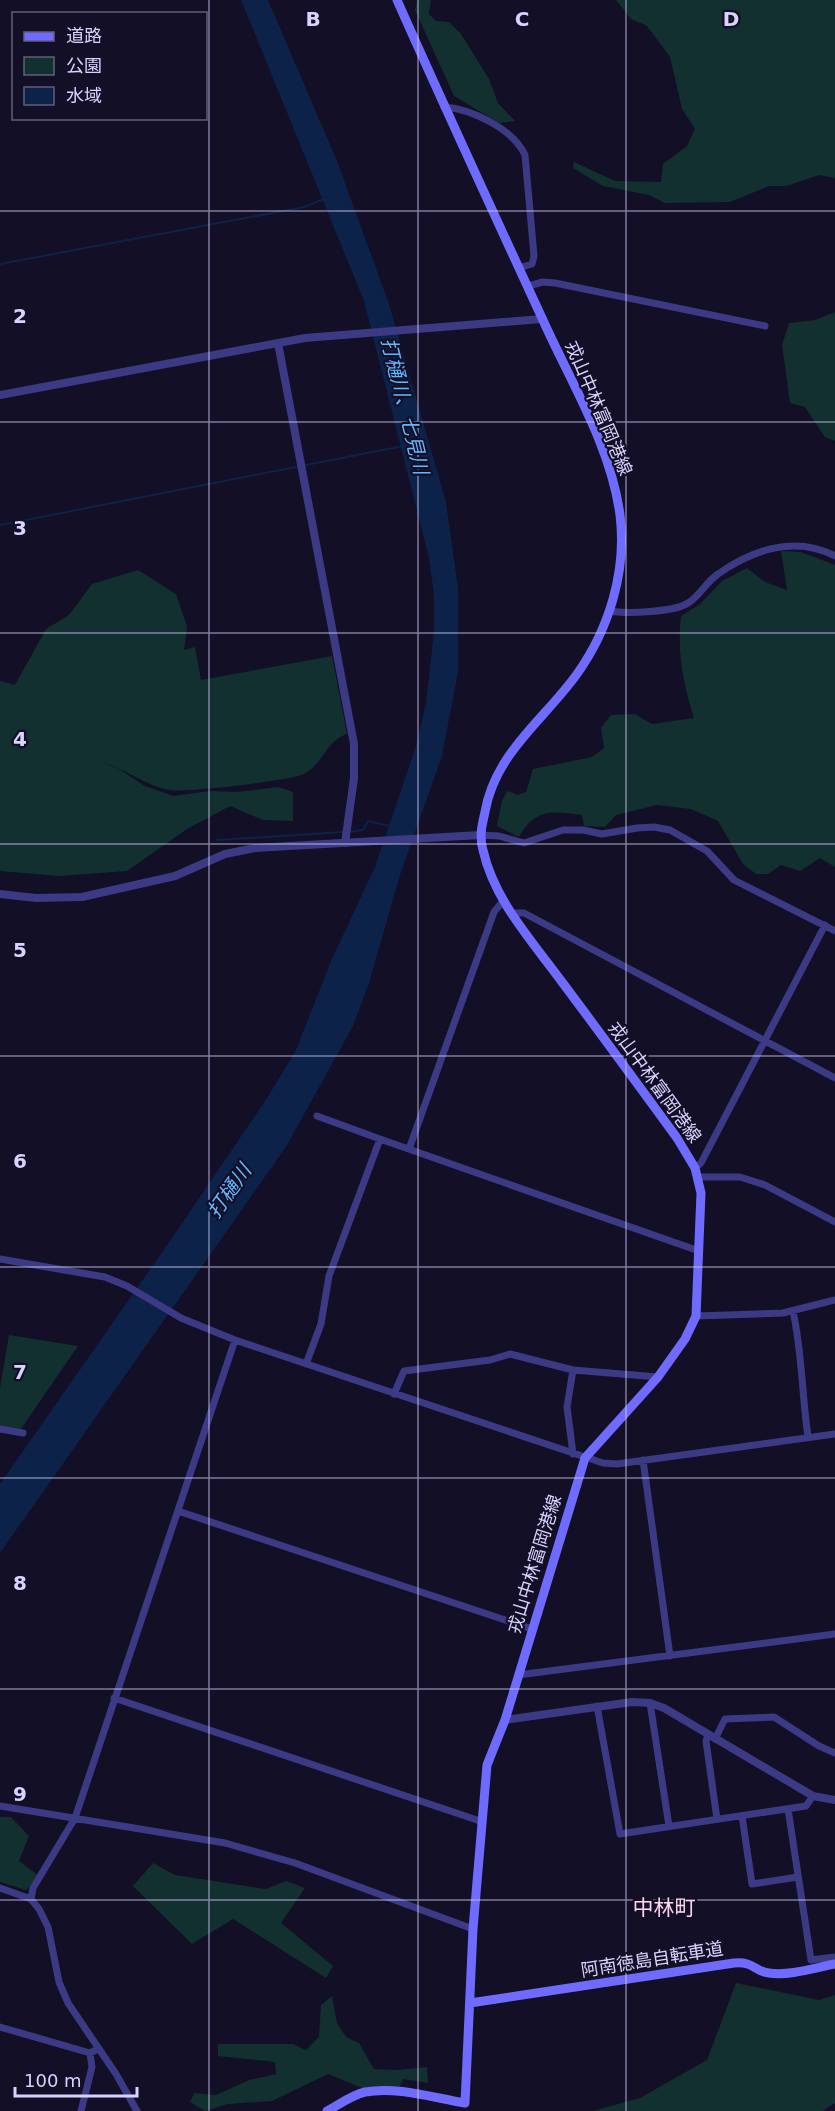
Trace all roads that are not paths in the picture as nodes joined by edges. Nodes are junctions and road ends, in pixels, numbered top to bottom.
1 (397, 0) edge
2 (444, 107) junction
3 (519, 268) junction
4 (528, 286) junction
5 (542, 319) junction
6 (765, 326) dead end
7 (278, 343) junction
8 (0, 395) edge
9 (835, 556) edge
10 (610, 611) junction
11 (480, 836) junction
12 (345, 843) junction
13 (0, 894) edge
14 (503, 901) junction
15 (512, 913) junction
16 (825, 925) junction
17 (835, 931) edge
18 (765, 1041) junction
19 (835, 1078) edge
20 (317, 1116) dead end
21 (380, 1138) junction
22 (409, 1149) junction
23 (697, 1172) junction
24 (835, 1222) edge
25 (699, 1251) junction
26 (0, 1259) edge
27 (835, 1300) edge
28 (793, 1311) junction
29 (696, 1316) junction
30 (235, 1340) junction
31 (306, 1364) junction
32 (573, 1370) junction
33 (658, 1377) junction
34 (394, 1394) junction
35 (0, 1429) edge
36 (23, 1432) dead end
37 (835, 1434) edge
38 (808, 1437) junction
39 (573, 1454) junction
40 (585, 1458) junction
41 (643, 1460) junction
42 (178, 1511) junction
43 (532, 1629) junction
44 (835, 1634) edge
45 (670, 1656) junction
46 (518, 1676) junction
47 (114, 1698) junction
48 (650, 1703) junction
49 (597, 1706) junction
50 (506, 1720) junction
51 (712, 1737) junction
52 (835, 1753) edge
53 (813, 1796) junction
54 (835, 1800) edge
55 (0, 1806) edge
56 (788, 1809) junction
57 (742, 1816) junction
58 (75, 1818) junction
59 (717, 1819) junction
60 (480, 1821) junction
61 (669, 1826) junction
62 (798, 1877) junction
63 (0, 1888) edge
64 (31, 1899) junction
65 (473, 1929) junction
66 (835, 1957) edge
67 (835, 1965) edge
68 (470, 2003) junction
69 (0, 2027) edge
70 (98, 2049) junction
71 (90, 2053) junction
72 (467, 2107) edge
73 (81, 2111) edge
74 (137, 2111) edge
75 (327, 2111) edge

1 - 2 main road, 戎山中林富岡港線
2 - 3 main road, 戎山中林富岡港線
2 - 3 street
3 - 4 main road, 戎山中林富岡港線
4 - 5 main road, 戎山中林富岡港線
4 - 6 street
5 - 7 street
5 - 10 main road, 戎山中林富岡港線
7 - 8 street
7 - 12 street
9 - 10 street
10 - 11 main road, 戎山中林富岡港線
11 - 12 street
11 - 14 main road, 戎山中林富岡港線
11 - 16 street
12 - 13 street
14 - 15 main road, 戎山中林富岡港線
14 - 22 street
15 - 18 street
15 - 23 main road, 戎山中林富岡港線
16 - 17 street
16 - 18 street
18 - 19 street
18 - 23 street
20 - 21 street
21 - 22 street
21 - 31 street
22 - 25 street
23 - 24 street
23 - 25 main road, 戎山中林富岡港線
25 - 29 main road, 戎山中林富岡港線
26 - 30 street
27 - 28 street
28 - 29 street
28 - 38 street
29 - 33 main road, 戎山中林富岡港線
30 - 31 street
30 - 42 street
31 - 34 street
32 - 33 street
32 - 34 street
32 - 39 street
33 - 40 main road, 戎山中林富岡港線
34 - 39 street
35 - 36 street
37 - 38 street
38 - 41 street
39 - 40 street
40 - 41 street
40 - 43 main road, 戎山中林富岡港線
41 - 45 street
42 - 43 street
42 - 47 street
43 - 46 main road, 戎山中林富岡港線
44 - 45 street
45 - 46 street
46 - 50 main road, 戎山中林富岡港線
47 - 58 street
47 - 60 street
48 - 49 street
48 - 51 street
48 - 61 street
49 - 50 street
49 - 61 street
50 - 60 main road, 戎山中林富岡港線
51 - 52 street
51 - 53 street
51 - 59 street
53 - 54 street
53 - 56 street
55 - 58 street
56 - 57 street
56 - 62 street
57 - 59 street
57 - 62 street
58 - 64 street
58 - 65 street
59 - 61 street
60 - 65 main road, 戎山中林富岡港線
62 - 66 street
63 - 64 street
64 - 70 street
65 - 68 main road, 戎山中林富岡港線
67 - 68 main road, 阿南徳島自転車道
68 - 72 main road, 戎山中林富岡港線
69 - 71 street
70 - 71 street
70 - 74 street
71 - 73 street
72 - 75 main road, 戎山中林富岡港線

